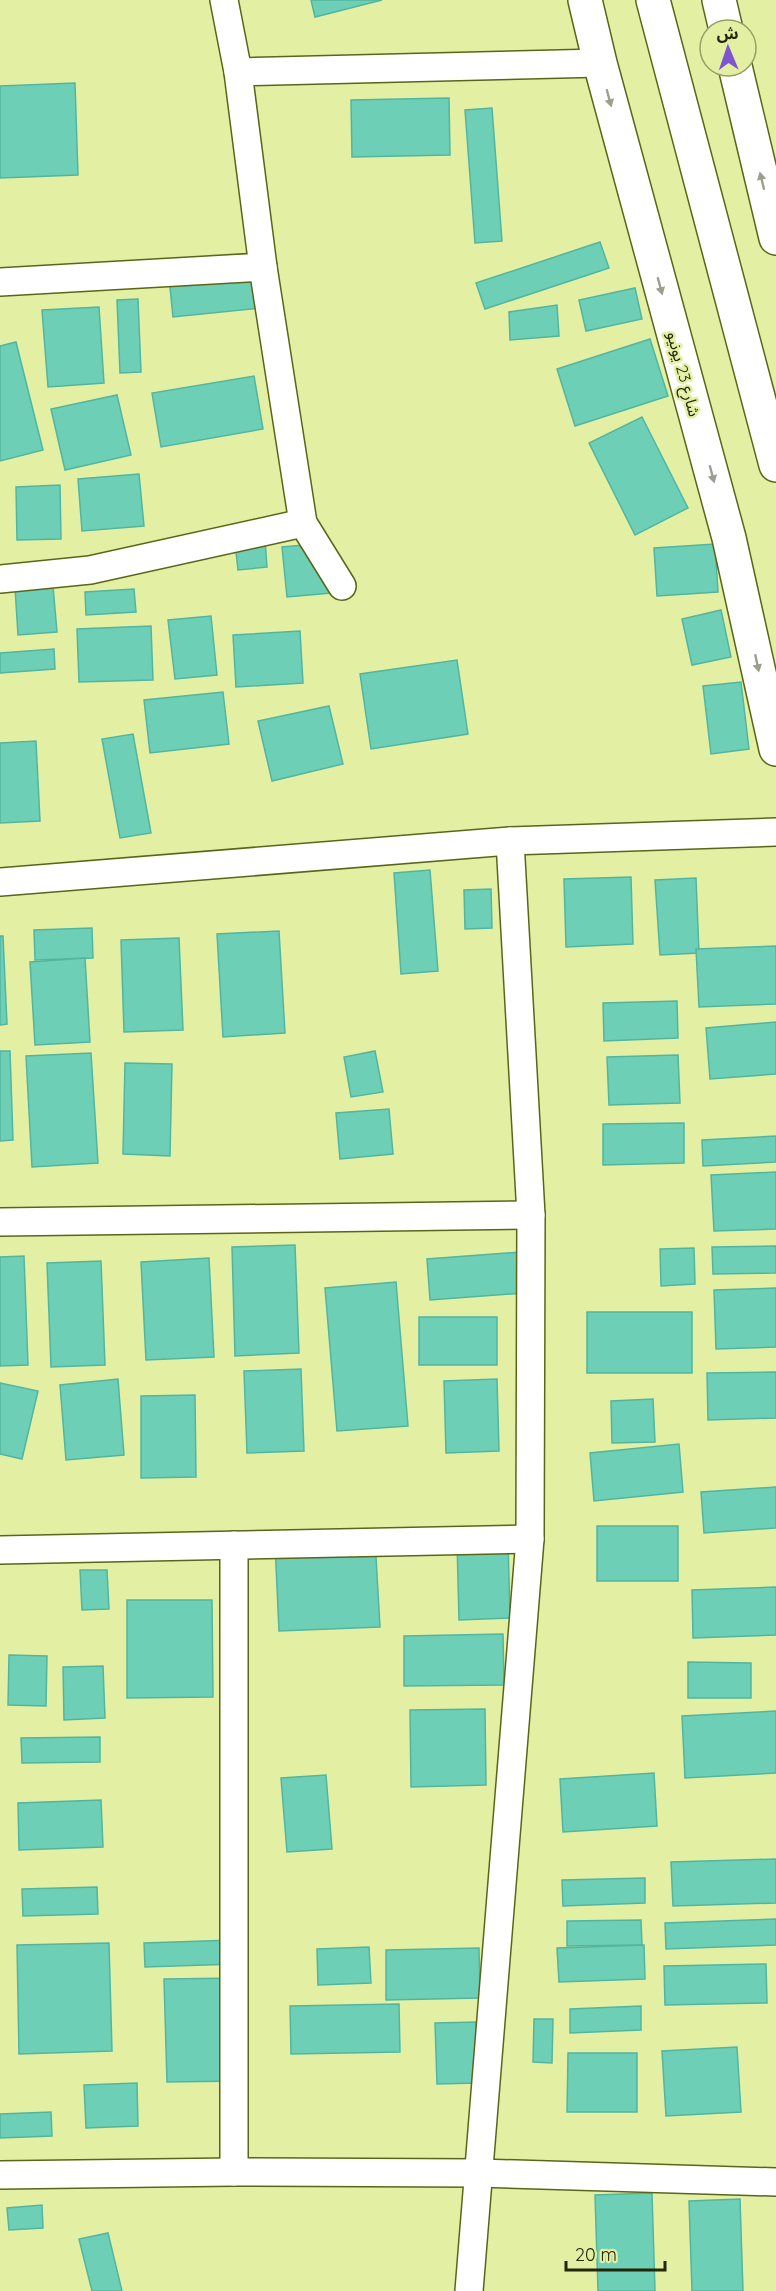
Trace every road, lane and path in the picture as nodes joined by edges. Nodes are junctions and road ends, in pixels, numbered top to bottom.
1 (224, 0) edge
2 (585, 0) edge
3 (653, 0) edge
4 (719, 0) edge
5 (723, 18) edge
6 (600, 63) junction
7 (238, 72) junction
8 (738, 78) edge
9 (776, 238) edge
10 (262, 267) junction
11 (0, 282) edge
12 (776, 465) edge
13 (303, 523) junction
14 (0, 579) edge
15 (342, 586) dead end
16 (776, 749) edge
17 (776, 832) edge
18 (510, 841) junction
19 (0, 882) edge
20 (531, 1215) junction
21 (0, 1221) edge
22 (530, 1539) junction
23 (234, 1545) junction
24 (0, 1550) edge
25 (234, 2172) junction
26 (479, 2173) junction
27 (0, 2175) edge
28 (776, 2182) edge
29 (469, 2291) edge

1 - 7 street
2 - 6 street, شارع 23 يونيو
3 - 12 street
4 - 5 street
6 - 7 street
6 -> 16 street, شارع 23 يونيو
7 - 10 street
9 -> 8 street
10 - 11 street
10 - 13 street
13 - 14 street
13 - 15 street
17 - 18 street
18 - 19 street
18 - 20 street
20 - 21 street
20 - 22 street
22 - 23 street
22 - 26 street
23 - 24 street
23 - 25 street
25 - 26 street
25 - 27 street
26 - 28 street
26 - 29 street

